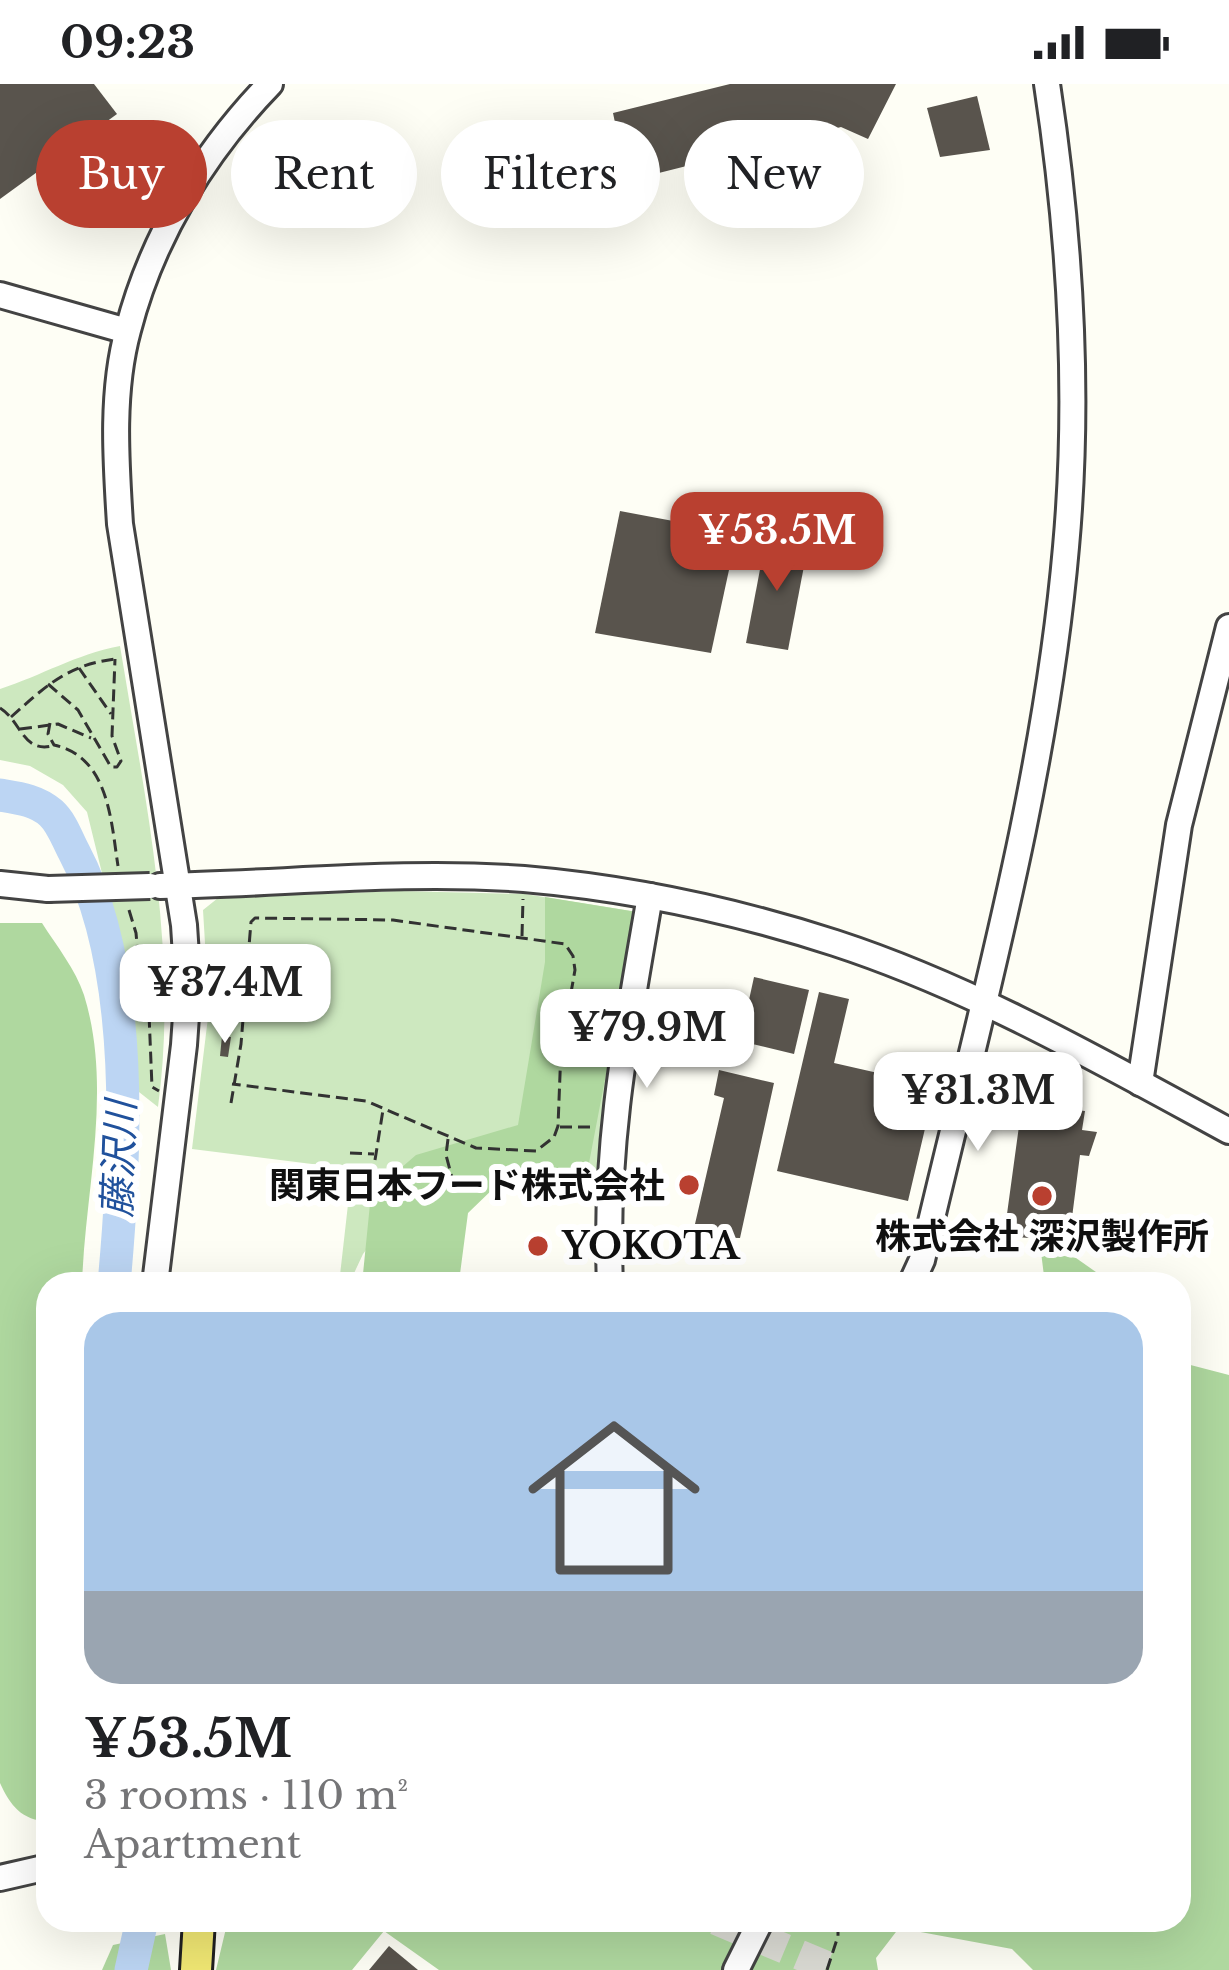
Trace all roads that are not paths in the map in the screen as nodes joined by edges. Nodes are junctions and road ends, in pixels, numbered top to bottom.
1 (270, 84) edge
2 (1046, 84) edge
3 (0, 296) edge
4 (128, 331) junction
5 (1229, 627) edge
6 (0, 884) edge
7 (164, 886) junction
8 (650, 896) junction
9 (982, 1002) junction
10 (1140, 1083) junction
11 (1229, 1131) edge
12 (156, 1272) edge
13 (609, 1272) edge
14 (916, 1272) edge
15 (36, 1870) edge
16 (0, 1878) edge
17 (198, 1932) edge
18 (755, 1932) edge
19 (196, 1970) edge
20 (736, 1970) edge

1 - 4 street
2 - 9 street
3 - 4 street
4 - 7 street
5 - 10 street
6 - 7 street, bridge
7 - 8 street
7 - 12 street
8 - 9 street
8 - 13 street
9 - 10 street
9 - 14 street
10 - 11 street
15 - 16 street
17 - 19 main road
18 - 20 street

